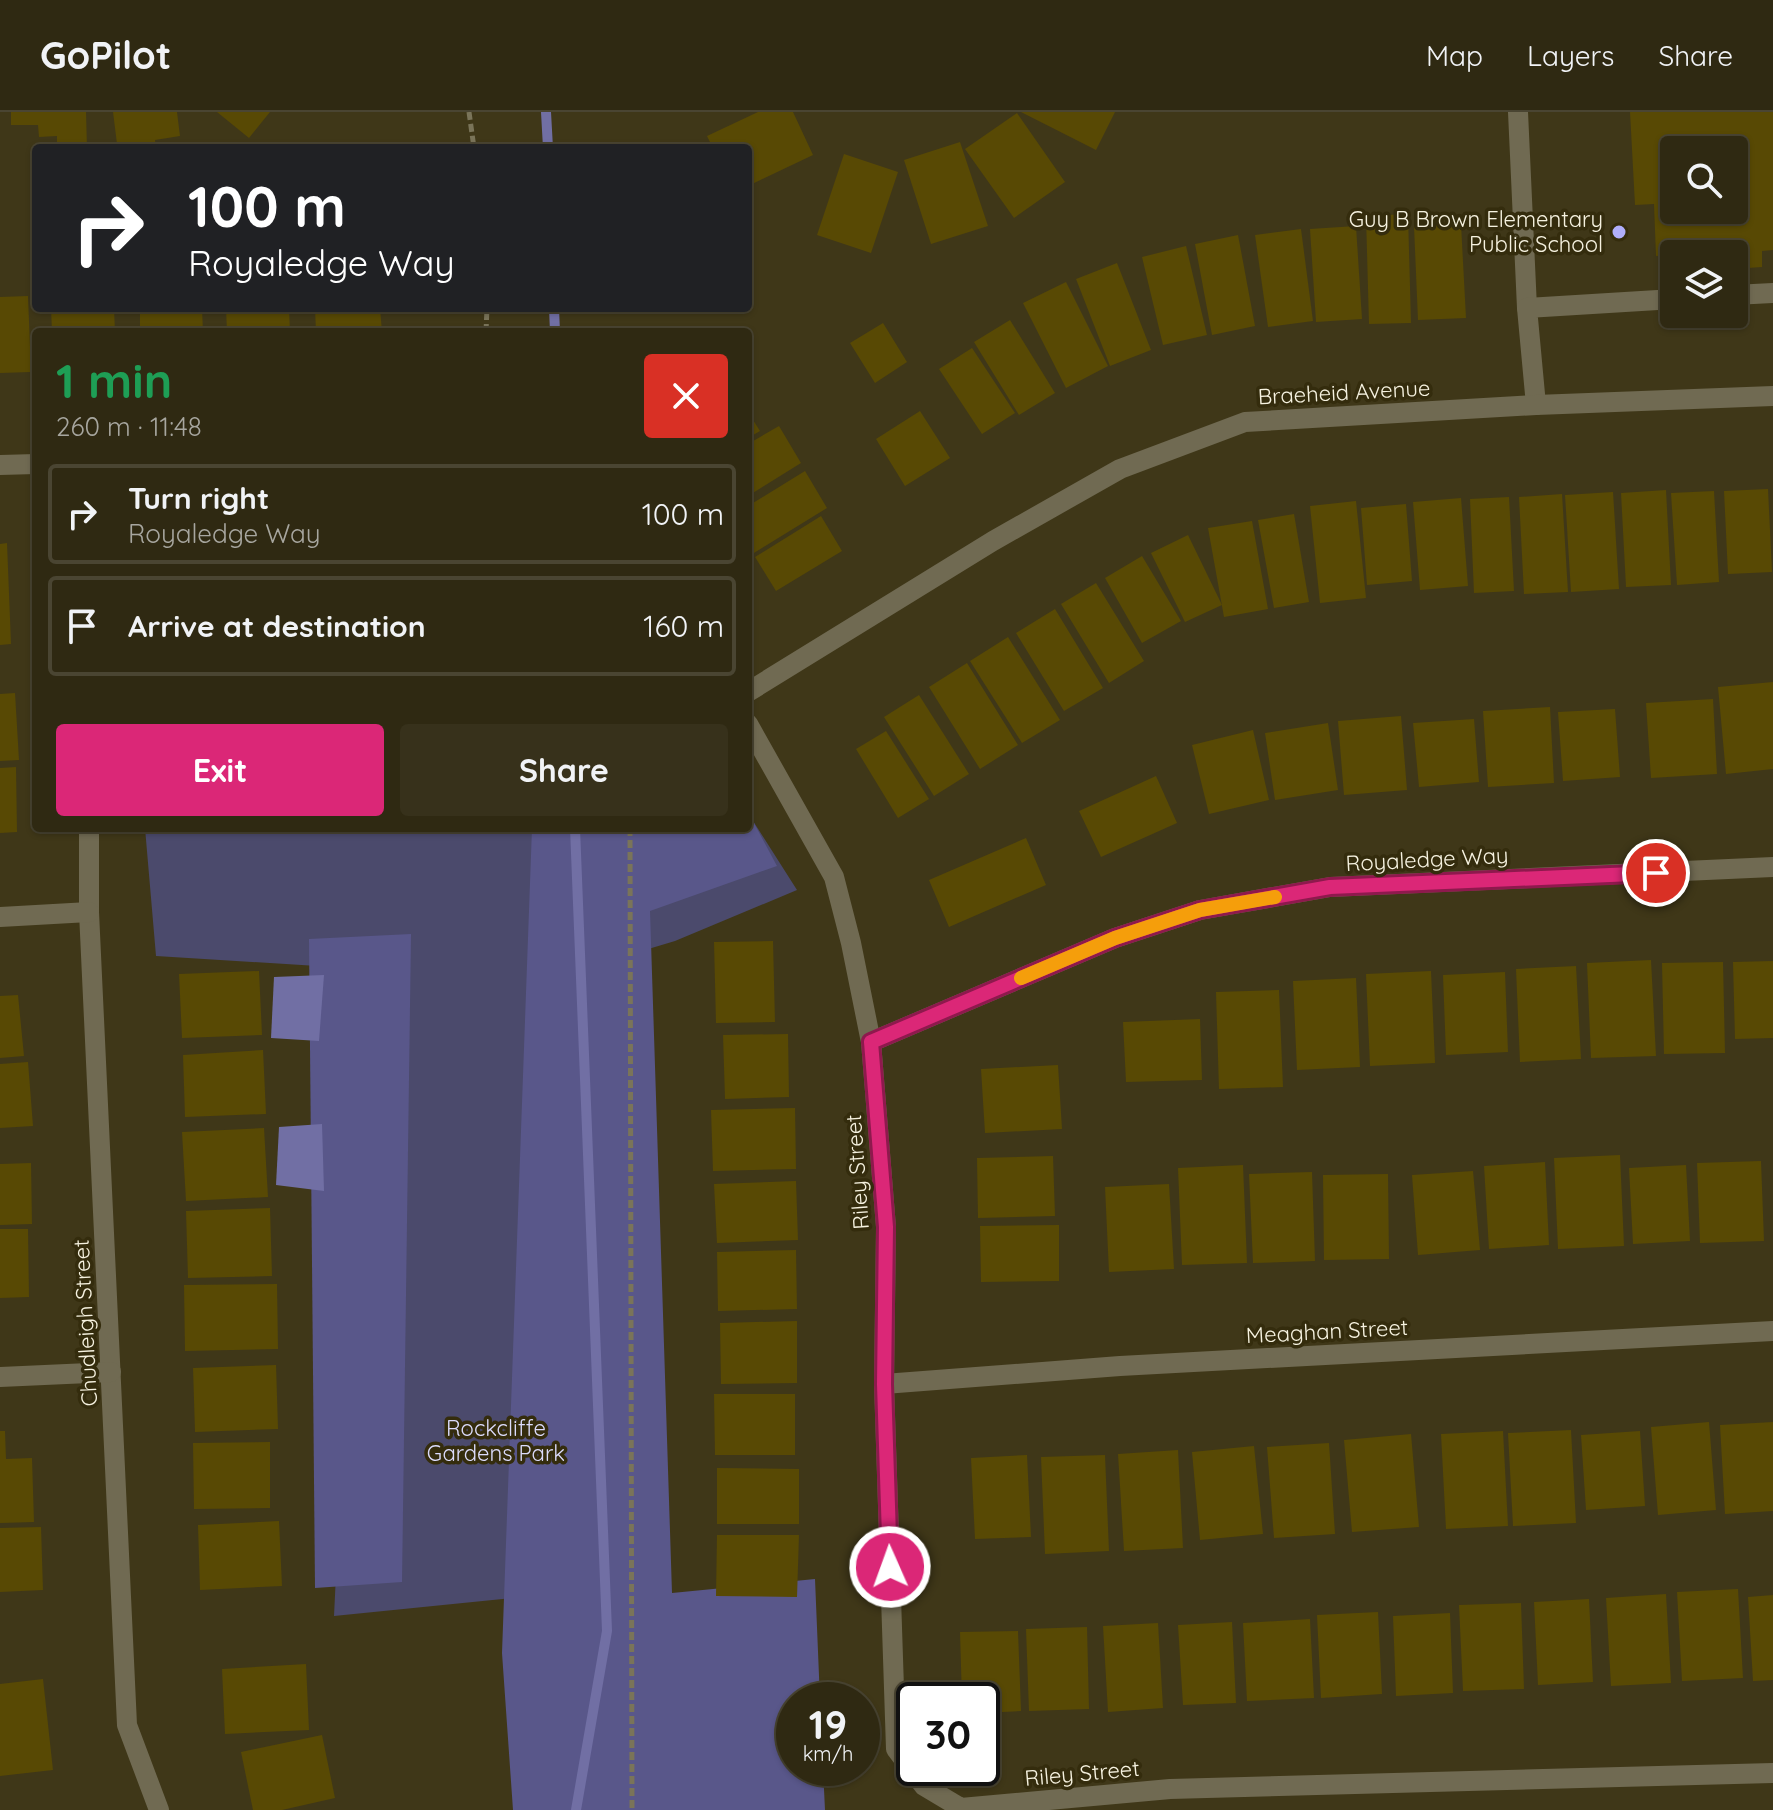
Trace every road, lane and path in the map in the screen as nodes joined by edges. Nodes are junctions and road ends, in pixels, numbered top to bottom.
1 (469, 112) edge
2 (1518, 112) edge
3 (473, 144) edge
4 (1773, 293) edge
5 (1748, 294) edge
6 (1660, 300) edge
7 (1527, 308) junction
8 (1773, 396) edge
9 (1536, 405) junction
10 (32, 464) edge
11 (0, 465) edge
12 (752, 690) edge
13 (752, 731) edge
14 (89, 832) edge
15 (630, 832) edge
16 (1773, 867) edge
17 (89, 912) junction
18 (0, 917) edge
19 (871, 1042) junction
20 (1773, 1331) edge
21 (111, 1372) junction
22 (0, 1377) edge
23 (884, 1384) junction
24 (1773, 1773) edge
25 (159, 1810) edge
26 (632, 1810) edge

1 - 3 path
2 - 7 street
4 - 5 street
6 - 7 street
7 - 9 street
8 - 9 street, Braeheid Avenue
9 - 12 street, Braeheid Avenue
10 - 11 street
13 - 19 street, Riley Street
14 - 17 street, Chudleigh Street
15 - 26 path
16 - 19 street, Royaledge Way
17 - 18 street
17 - 21 street, Chudleigh Street
19 - 23 street, Riley Street
20 - 23 street, Meaghan Street
21 - 22 street
21 - 25 street, Chudleigh Street
23 - 24 street, Riley Street

